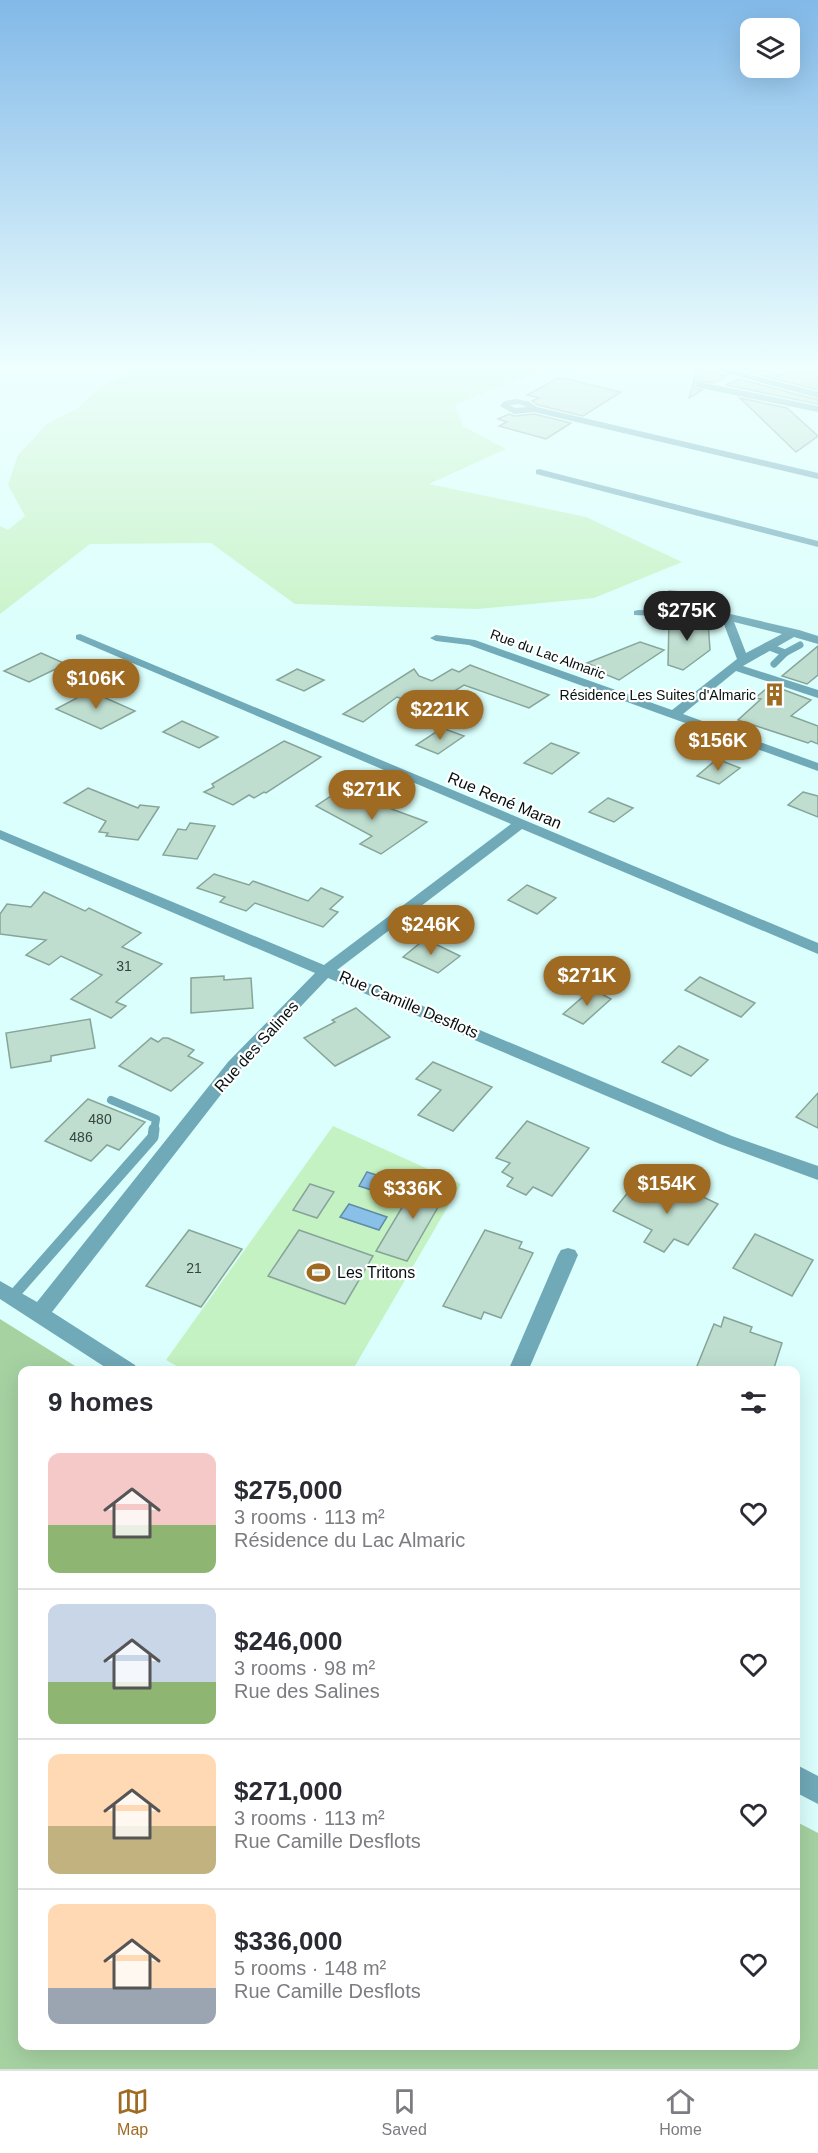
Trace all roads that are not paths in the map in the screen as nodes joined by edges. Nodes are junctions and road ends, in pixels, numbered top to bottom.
1 (761, 463) edge
2 (539, 472) dead end
3 (818, 476) edge
4 (818, 544) edge
5 (638, 612) dead end
6 (726, 616) junction
7 (795, 632) junction
8 (80, 637) dead end
9 (436, 638) dead end
10 (818, 640) edge
11 (800, 645) dead end
12 (767, 646) junction
13 (785, 653) junction
14 (739, 663) junction
15 (774, 664) dead end
16 (818, 694) edge
17 (674, 715) junction
18 (818, 767) edge
19 (520, 824) junction
20 (0, 834) edge
21 (818, 949) edge
22 (327, 970) junction
23 (111, 1100) dead end
24 (818, 1173) edge
25 (568, 1255) dead end
26 (6, 1293) edge
27 (38, 1315) junction
28 (120, 1366) edge
29 (520, 1366) edge
30 (800, 1780) edge
31 (818, 1791) edge

1 - 3 street
2 - 4 street
5 - 6 street
6 - 7 street
6 - 14 street
7 - 10 street
7 - 12 street
8 - 19 street, Rue René Maran
9 - 17 street, Rue du Lac Almaric
11 - 13 lane
12 - 13 lane
12 - 14 street
13 - 15 lane
14 - 16 street
14 - 17 street
17 - 18 street, Rue du Lac Almaric
19 - 21 street, Rue René Maran
19 - 22 street, Rue des Salines
20 - 22 street, Rue Camille Desflots
22 - 24 street, Rue Camille Desflots
22 - 27 street, Rue des Salines
23 - 26 lane
25 - 29 street
26 - 27 street
27 - 28 street
30 - 31 street

